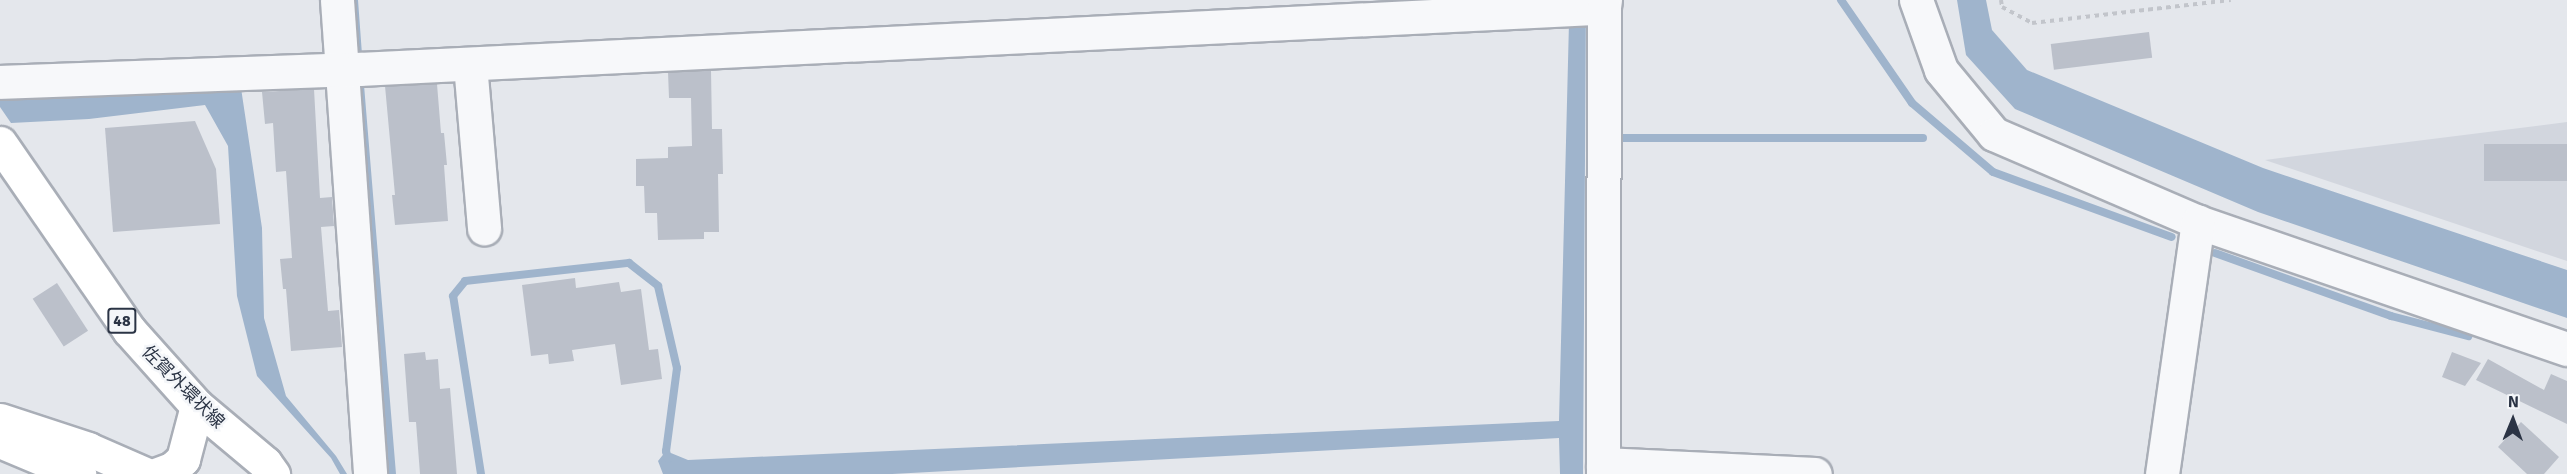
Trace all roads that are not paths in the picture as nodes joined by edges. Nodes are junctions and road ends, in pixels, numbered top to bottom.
1 (337, 0) edge
2 (1916, 0) edge
3 (1591, 6) edge
4 (470, 64) junction
5 (344, 70) junction
6 (0, 82) edge
7 (0, 143) edge
8 (2198, 222) junction
9 (484, 228) dead end
10 (2567, 349) edge
11 (197, 406) junction
12 (0, 420) edge
13 (0, 441) edge
14 (1603, 469) edge
15 (79, 474) edge
16 (145, 474) edge
17 (158, 474) edge
18 (273, 474) edge
19 (370, 474) edge
20 (1815, 474) edge
21 (2162, 474) edge

1 - 5 street
2 - 8 street
3 - 4 street
3 - 14 street
4 - 5 street
4 - 9 street
5 - 6 street
5 - 19 street
7 - 11 main road, 佐賀外環状線 / 48
8 - 10 street
8 - 21 street
11 - 17 main road
11 - 18 main road, 佐賀外環状線 / 48
12 - 16 main road
13 - 15 main road
14 - 20 street

